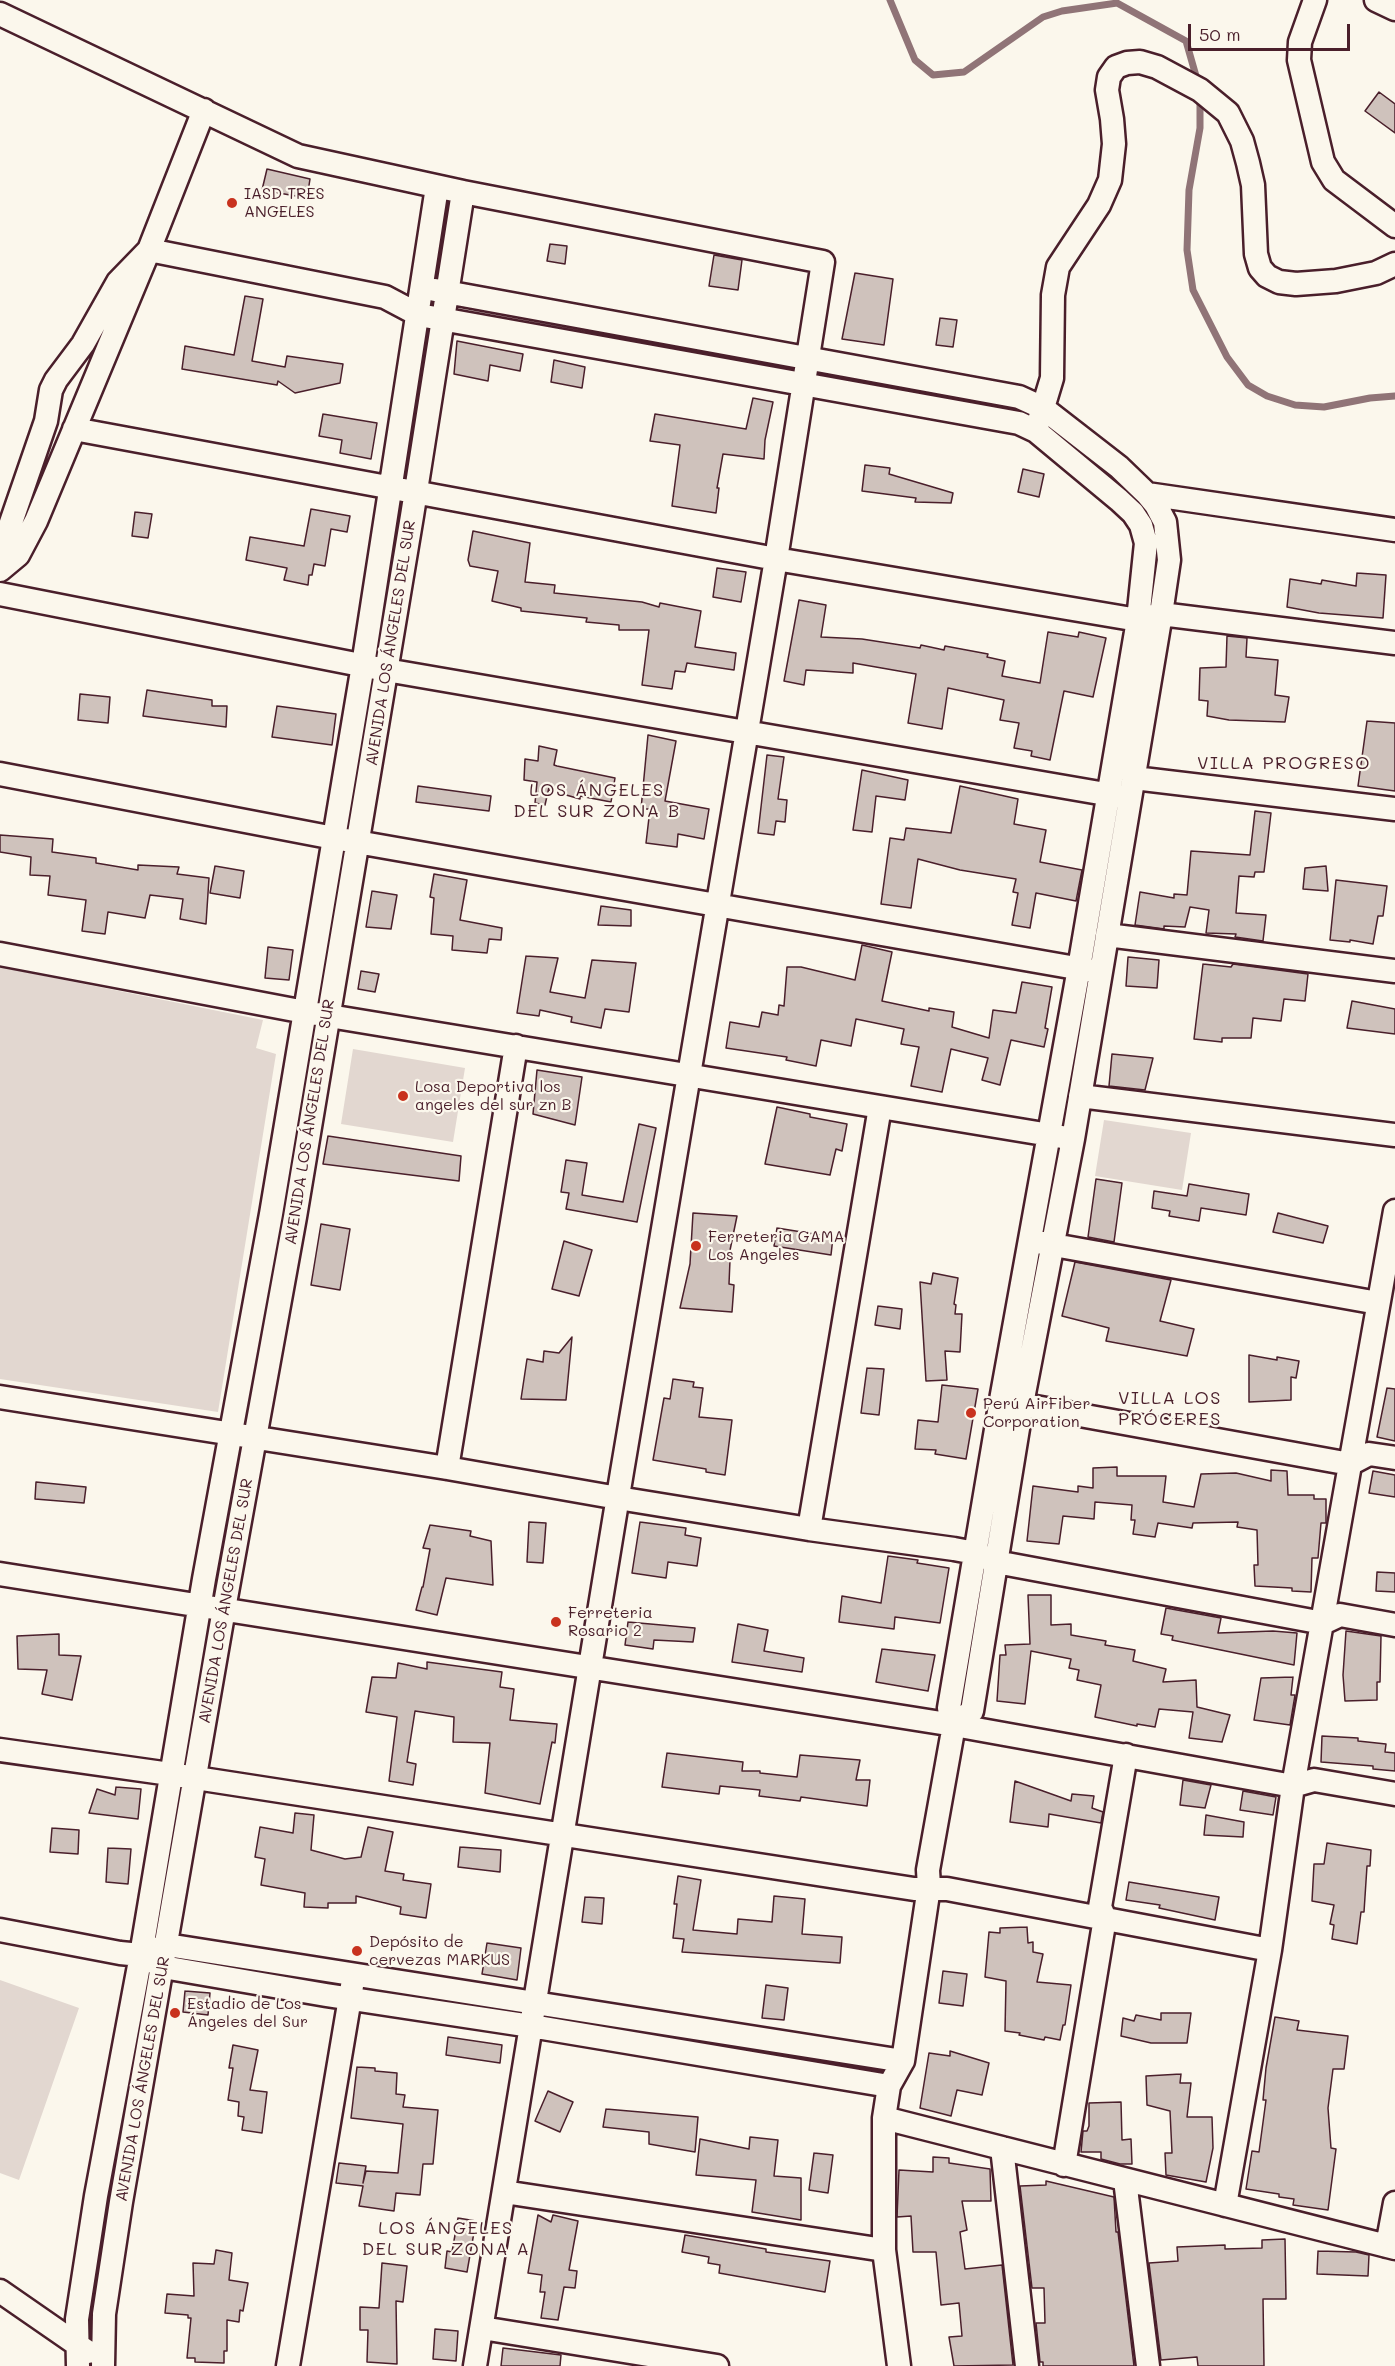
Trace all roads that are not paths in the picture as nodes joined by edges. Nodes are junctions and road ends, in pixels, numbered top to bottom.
1 (1315, 0) edge
2 (1376, 0) edge
3 (1395, 9) edge
4 (0, 14) edge
5 (204, 110) junction
6 (437, 187) junction
7 (463, 192) junction
8 (1395, 226) edge
9 (149, 250) junction
10 (1395, 264) edge
11 (423, 289) junction
12 (448, 292) junction
13 (386, 297) junction
14 (419, 315) junction
15 (444, 320) junction
16 (808, 360) junction
17 (804, 384) junction
18 (1043, 408) junction
19 (74, 429) junction
20 (1036, 431) junction
21 (391, 489) junction
22 (416, 492) junction
23 (1147, 494) junction
24 (1395, 530) edge
25 (776, 559) junction
26 (7, 564) edge
27 (0, 594) edge
28 (1161, 614) junction
29 (1138, 620) junction
30 (1395, 643) edge
31 (363, 665) junction
32 (386, 670) junction
33 (747, 731) junction
34 (0, 774) edge
35 (1125, 790) junction
36 (1395, 809) edge
37 (334, 838) junction
38 (358, 842) junction
39 (718, 904) junction
40 (1107, 935) junction
41 (0, 954) edge
42 (1090, 970) junction
43 (1395, 971) edge
44 (316, 1014) junction
45 (516, 1046) junction
46 (688, 1075) junction
47 (1080, 1096) junction
48 (880, 1107) junction
49 (1048, 1134) junction
50 (1395, 1135) edge
51 (1072, 1139) junction
52 (1395, 1211) edge
53 (1030, 1241) junction
54 (1053, 1245) junction
55 (1378, 1303) junction
56 (0, 1397) edge
57 (1011, 1402) junction
58 (231, 1436) junction
59 (255, 1440) junction
60 (1395, 1458) edge
61 (1350, 1464) junction
62 (447, 1468) junction
63 (618, 1498) junction
64 (809, 1529) junction
65 (975, 1553) junction
66 (996, 1562) junction
67 (0, 1574) edge
68 (199, 1605) junction
69 (224, 1609) junction
70 (1323, 1623) junction
71 (1395, 1625) edge
72 (590, 1668) junction
73 (954, 1725) junction
74 (0, 1750) edge
75 (1126, 1755) junction
76 (170, 1774) junction
77 (195, 1779) junction
78 (1293, 1786) junction
79 (1395, 1794) edge
80 (563, 1834) junction
81 (929, 1887) junction
82 (1106, 1918) junction
83 (0, 1930) edge
84 (167, 1945) junction
85 (1270, 1950) junction
86 (141, 1955) junction
87 (163, 1967) junction
88 (354, 1974) junction
89 (349, 1999) junction
90 (536, 2003) junction
91 (531, 2026) junction
92 (903, 2061) junction
93 (889, 2086) junction
94 (884, 2118) junction
95 (1002, 2148) junction
96 (1064, 2165) junction
97 (1125, 2180) junction
98 (504, 2192) junction
99 (1395, 2204) edge
100 (1225, 2205) junction
101 (1391, 2247) edge
102 (884, 2250) junction
103 (0, 2291) edge
104 (482, 2328) junction
105 (78, 2356) edge
106 (105, 2365) edge
107 (288, 2366) edge
108 (475, 2366) edge
109 (717, 2366) edge
110 (899, 2366) edge
111 (1027, 2366) edge
112 (1148, 2366) edge

1 - 8 street
2 - 3 street
4 - 5 street
5 - 6 street
5 - 9 street
6 - 7 street
6 - 11 street, AVENIDA LOS ÁNGELES DEL SUR
7 - 12 street, AVENIDA LOS ÁNGELES DEL SUR
7 - 16 street
9 - 13 street
9 - 19 street
9 - 26 street
10 - 18 street
11 - 12 street
11 - 13 street
11 - 14 street, AVENIDA LOS ÁNGELES DEL SUR
12 - 15 street, AVENIDA LOS ÁNGELES DEL SUR
12 - 16 street
13 - 14 street
14 - 15 street
14 - 21 street, AVENIDA LOS ÁNGELES DEL SUR
15 - 17 street
15 - 22 street, AVENIDA LOS ÁNGELES DEL SUR
16 - 17 street
16 - 18 street
17 - 20 street
17 - 25 street
18 - 20 street
18 - 23 street
19 - 21 street
19 - 26 street
20 - 29 street
21 - 22 street
21 - 31 street, AVENIDA LOS ÁNGELES DEL SUR
22 - 25 street
22 - 32 street, AVENIDA LOS ÁNGELES DEL SUR
23 - 24 street
23 - 28 street
25 - 29 street
25 - 33 street
27 - 31 street
28 - 29 street
28 - 30 street
28 - 35 street
29 - 35 street
31 - 32 street
31 - 37 street, AVENIDA LOS ÁNGELES DEL SUR
32 - 33 street
32 - 38 street, AVENIDA LOS ÁNGELES DEL SUR
33 - 35 street
33 - 39 street
34 - 37 street
35 - 36 street
35 - 40 street
35 - 42 street
37 - 38 street
37 - 44 street, AVENIDA LOS ÁNGELES DEL SUR
38 - 39 street
38 - 44 street, AVENIDA LOS ÁNGELES DEL SUR
39 - 42 street
39 - 46 street
40 - 42 street
40 - 43 street
41 - 44 street
42 - 47 street
42 - 49 street
44 - 45 street
44 - 58 street, AVENIDA LOS ÁNGELES DEL SUR
44 - 59 street, AVENIDA LOS ÁNGELES DEL SUR
45 - 46 street
45 - 62 street
46 - 48 street
46 - 63 street
47 - 50 street
47 - 51 street
48 - 49 street
48 - 64 street
49 - 51 street
49 - 53 street
51 - 54 street
52 - 55 street
53 - 54 street
53 - 57 street
54 - 55 street
54 - 57 street
55 - 61 street
56 - 58 street
57 - 61 street
57 - 65 street
57 - 66 street
58 - 59 street
58 - 68 street, AVENIDA LOS ÁNGELES DEL SUR
59 - 62 street
59 - 69 street, AVENIDA LOS ÁNGELES DEL SUR
60 - 61 street
61 - 70 street
62 - 63 street
63 - 64 street
63 - 72 street
64 - 65 street
65 - 66 street
65 - 73 street
66 - 70 street
66 - 73 street
67 - 68 street
68 - 69 street
68 - 76 street, AVENIDA LOS ÁNGELES DEL SUR
69 - 72 street
69 - 77 street, AVENIDA LOS ÁNGELES DEL SUR
70 - 71 street
70 - 78 street
72 - 73 street
72 - 80 street
73 - 75 street
73 - 81 street
74 - 76 street
75 - 78 street
75 - 82 street
76 - 77 street
76 - 86 street, AVENIDA LOS ÁNGELES DEL SUR
77 - 80 street
77 - 84 street, AVENIDA LOS ÁNGELES DEL SUR
78 - 79 street
78 - 85 street
80 - 81 street
80 - 90 street
81 - 82 street
81 - 92 street
82 - 85 street
82 - 96 street
83 - 86 street
84 - 86 street
84 - 87 street, AVENIDA LOS ÁNGELES DEL SUR
84 - 88 street
85 - 100 street
86 - 87 street
86 - 105 street, AVENIDA LOS ÁNGELES DEL SUR
87 - 89 street
87 - 106 street, AVENIDA LOS ÁNGELES DEL SUR
88 - 89 street
88 - 90 street
89 - 91 street
89 - 107 street
90 - 91 street
90 - 92 street
91 - 93 street
91 - 98 street
92 - 93 street
93 - 94 street
94 - 95 street
94 - 102 street
95 - 96 street
95 - 111 street
96 - 97 street
97 - 100 street
97 - 112 street
98 - 102 street
98 - 104 street
99 - 101 street
100 - 101 street
102 - 110 street
103 - 105 street
104 - 108 street
104 - 109 street
105 - 106 street

